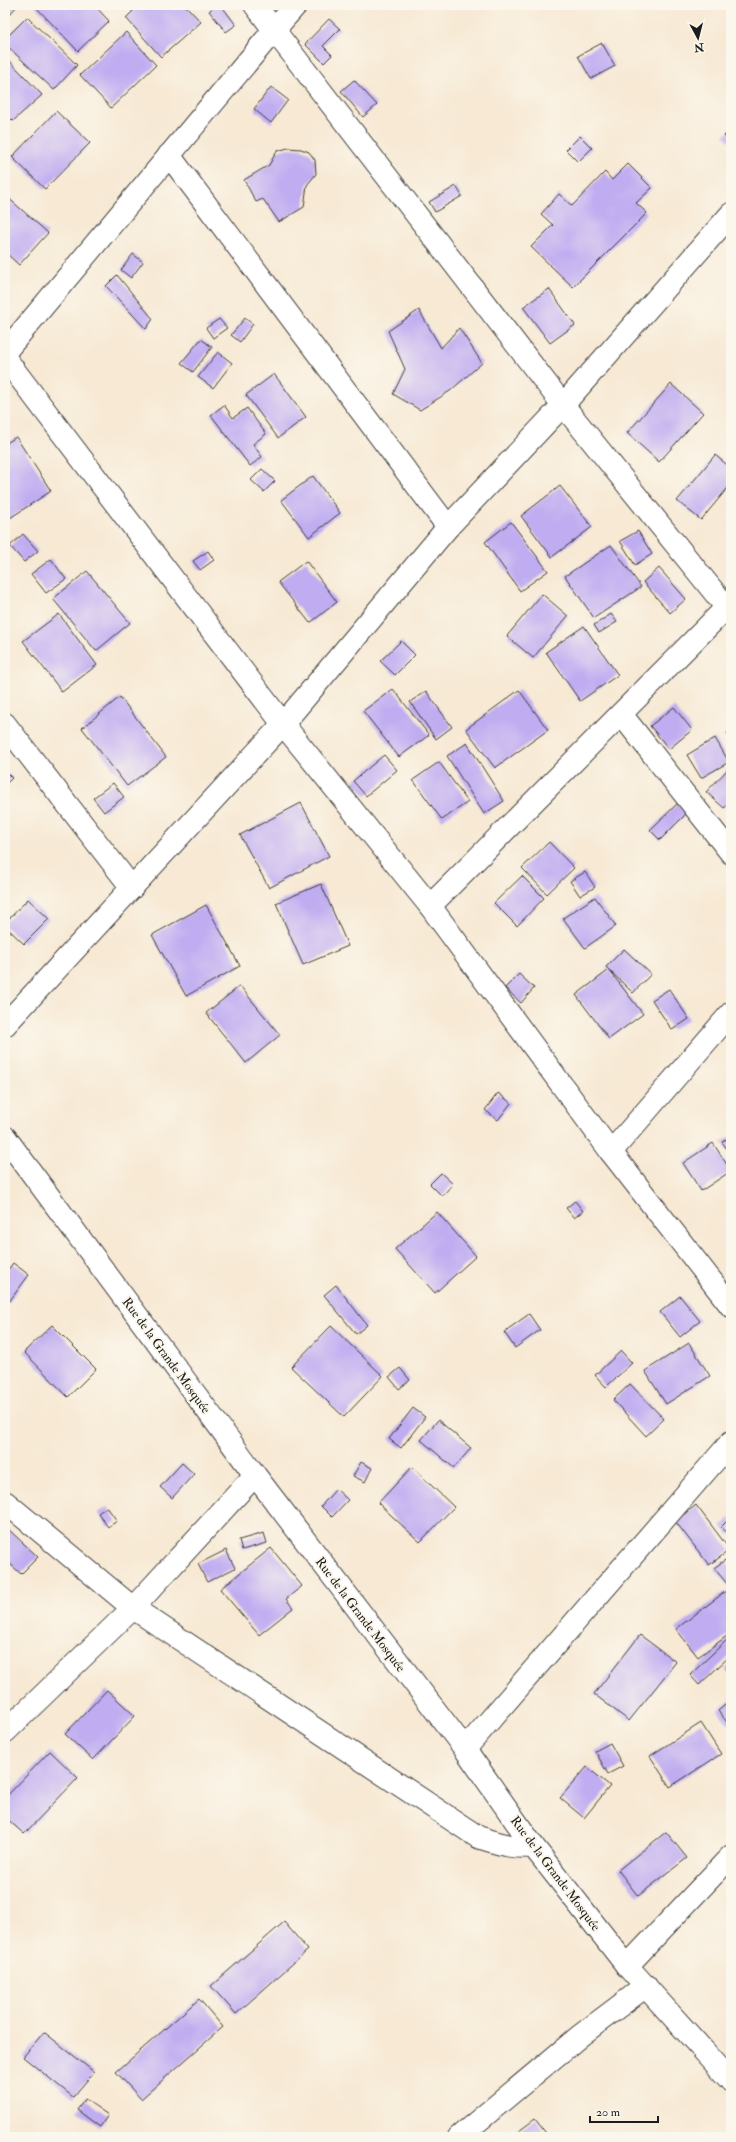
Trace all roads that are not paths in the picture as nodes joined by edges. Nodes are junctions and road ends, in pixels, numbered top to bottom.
1 (255, 5) edge
2 (296, 5) edge
3 (274, 30) junction
4 (169, 155) junction
5 (731, 214) edge
6 (9, 339) edge
7 (5, 358) edge
8 (563, 405) junction
9 (448, 527) junction
10 (729, 606) edge
11 (622, 714) junction
12 (5, 724) edge
13 (283, 724) junction
14 (731, 853) edge
15 (132, 888) junction
16 (430, 906) junction
17 (731, 1013) edge
18 (5, 1025) edge
19 (5, 1137) edge
20 (611, 1152) junction
21 (731, 1306) edge
22 (731, 1442) edge
23 (255, 1475) junction
24 (5, 1502) edge
25 (133, 1608) junction
26 (5, 1732) edge
27 (465, 1749) junction
28 (533, 1846) junction
29 (731, 1856) edge
30 (627, 1966) junction
31 (646, 1986) junction
32 (731, 2081) edge
33 (459, 2137) edge

1 - 3 street
2 - 3 street
3 - 4 street
3 - 8 street
4 - 6 street
4 - 9 street
5 - 8 street
7 - 13 street
8 - 9 street
8 - 10 street
9 - 13 street
10 - 11 street
11 - 14 street
11 - 16 street
12 - 15 street
13 - 15 street
13 - 16 street
15 - 18 street
16 - 20 street
17 - 20 street
19 - 23 street, Rue de la Grande Mosquée
20 - 21 street
22 - 27 street
23 - 25 street
23 - 27 street, Rue de la Grande Mosquée
24 - 25 street
25 - 26 street
25 - 28 street
27 - 28 street, Rue de la Grande Mosquée
28 - 30 street, Rue de la Grande Mosquée
29 - 30 street
30 - 31 street, Rue de la Grande Mosquée
31 - 32 street, Rue de la Grande Mosquée
31 - 33 street

